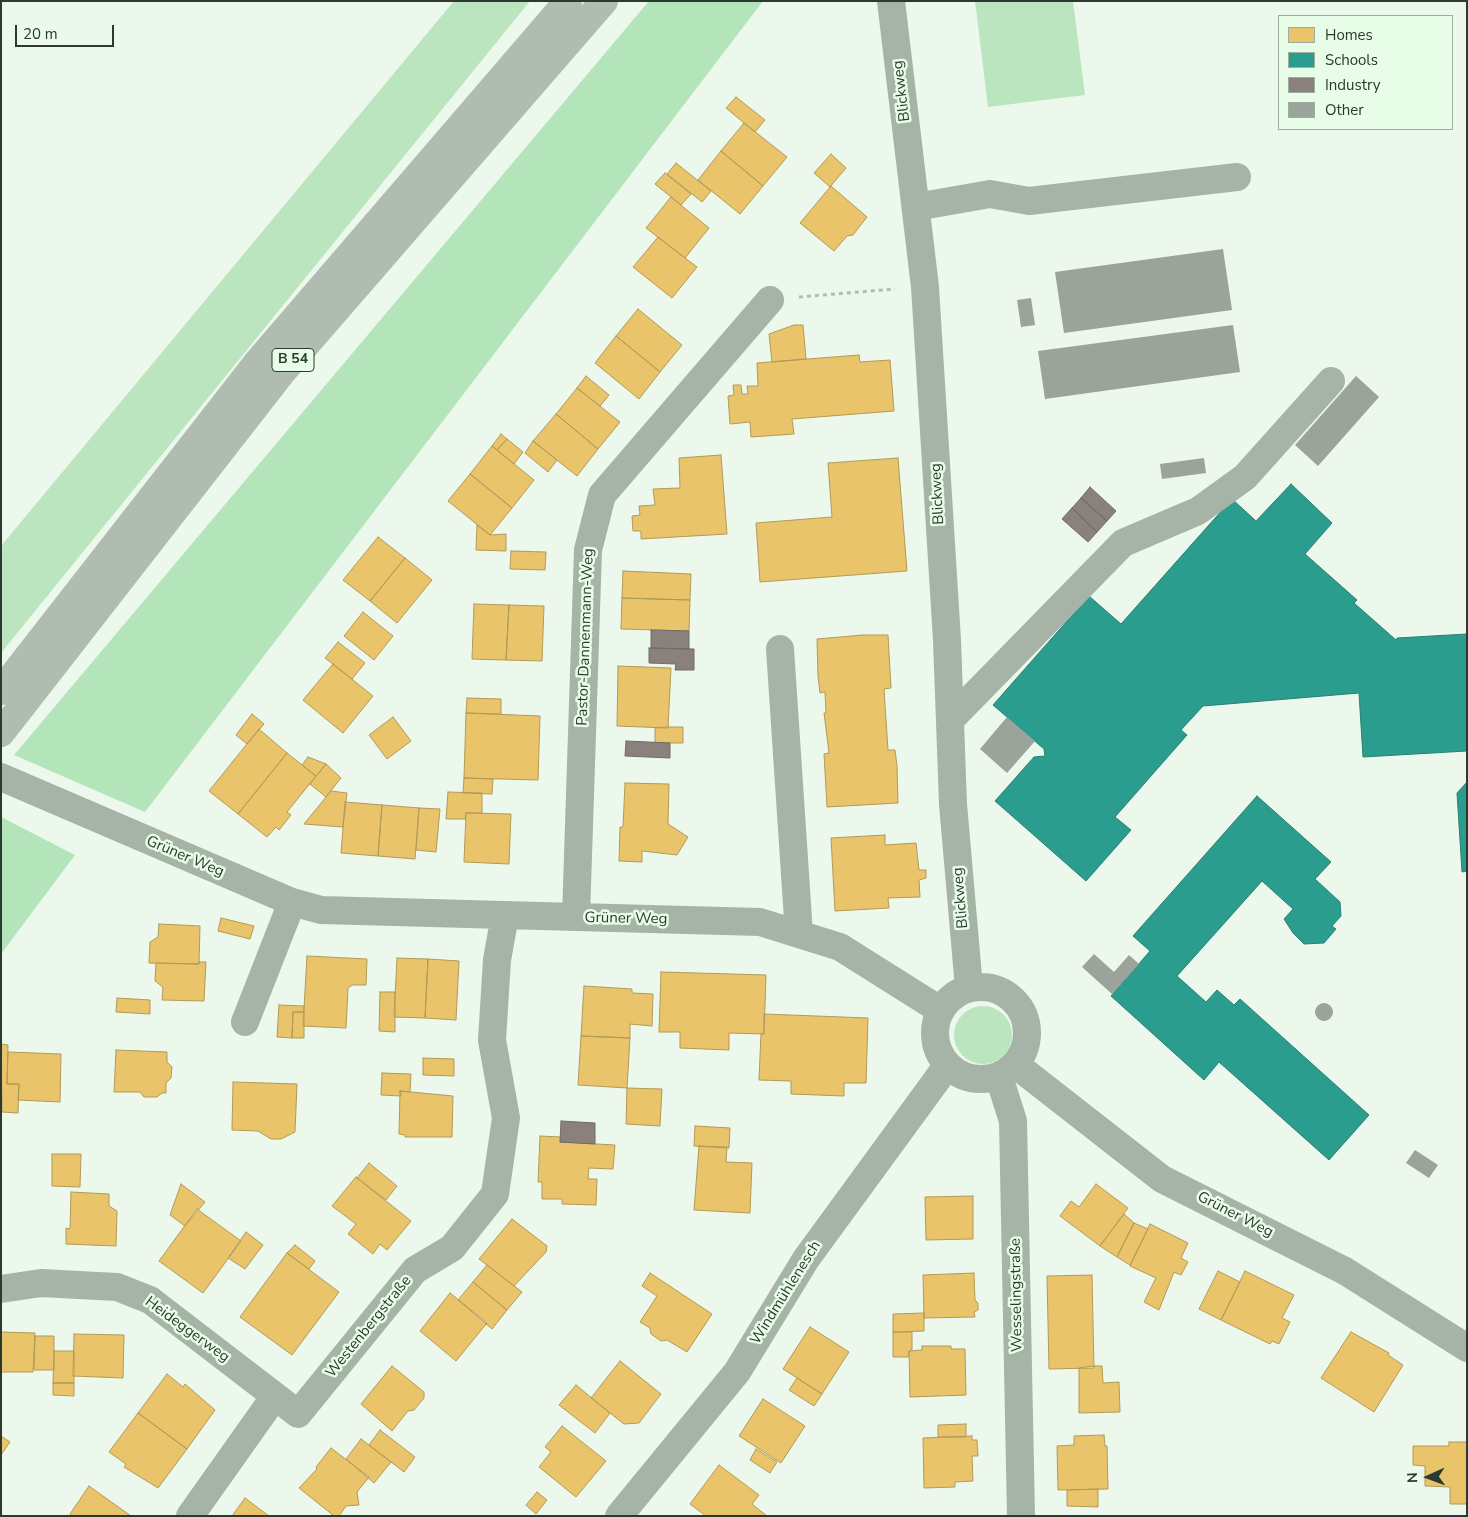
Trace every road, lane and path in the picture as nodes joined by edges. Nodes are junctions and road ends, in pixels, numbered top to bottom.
1 (568, 1) edge
2 (604, 1) edge
3 (891, 1) edge
4 (1238, 177) dead end
5 (916, 207) junction
6 (925, 287) junction
7 (770, 300) joint
8 (1331, 381) dead end
9 (780, 649) dead end
10 (1, 691) edge
11 (950, 720) junction
12 (1, 733) edge
13 (1, 777) edge
14 (292, 902) junction
15 (506, 915) junction
16 (576, 917) junction
17 (799, 934) junction
18 (969, 988) junction
19 (940, 1010) junction
20 (245, 1022) dead end
21 (947, 1066) junction
22 (1007, 1071) junction
23 (1, 1289) edge
24 (1467, 1348) edge
25 (275, 1396) junction
26 (190, 1516) edge
27 (619, 1516) edge
28 (1022, 1516) edge

1 - 10 highway, B 54
2 - 12 highway, B 54
3 - 5 street, Blickweg
4 - 5 street
5 - 6 street, Blickweg
6 - 7 path
6 - 11 street, Blickweg
7 - 16 street, Pastor-Dannenmann-Weg
8 - 11 street
9 - 17 street
11 - 18 street, Blickweg
13 - 14 street, Grüner Weg
14 - 15 street, Grüner Weg
14 - 20 street
15 - 16 street, Grüner Weg
15 - 25 street, Westenbergstraße
16 - 17 street, Grüner Weg
17 - 19 street, Grüner Weg
18 - 19 street
18 - 22 street
19 - 21 street
21 - 22 street
21 - 27 street, Windmühlenesch
22 - 24 street, Grüner Weg
22 - 28 street, Wesselingstraße
23 - 25 street, Heideggerweg
25 - 26 street

